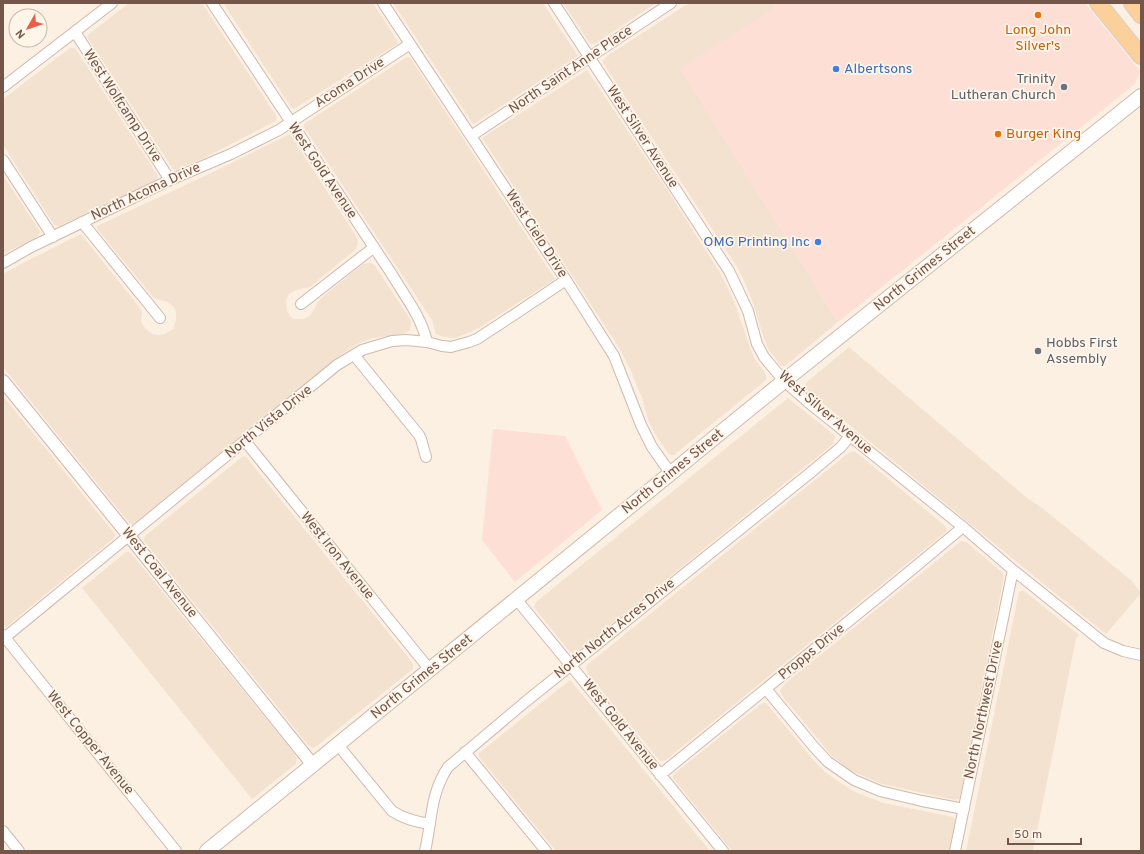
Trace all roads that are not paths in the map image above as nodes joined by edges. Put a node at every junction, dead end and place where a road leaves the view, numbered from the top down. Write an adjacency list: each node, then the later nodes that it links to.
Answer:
1 (112, 3): 9 (street)
2 (212, 3): 15 (street, West Gold Avenue)
3 (383, 3): 10 (street, West Cielo Drive)
4 (554, 3): 12 (street, West Silver Avenue)
5 (671, 3): 12 (street, North Saint Anne Place)
6 (1098, 3): 11 (main road)
7 (1132, 3): 8 (main road)
8 (1141, 15)
9 (75, 32): 13 (street); 18 (street, West Wolfcamp Drive)
10 (410, 44): 15 (street, Acoma Drive); 16 (street, West Cielo Drive)
11 (1141, 56)
12 (590, 58): 16 (street, North Saint Anne Place); 28 (street, West Silver Avenue)
13 (3, 87)
14 (1141, 96): 28 (main road, North Grimes Street)
15 (290, 122): 18 (street, North Acoma Drive); 21 (street, West Gold Avenue)
16 (471, 136): 23 (street, West Cielo Drive)
17 (3, 160): 20 (street)
18 (170, 180): 19 (street, North Acoma Drive)
19 (82, 222): 20 (street, North Acoma Drive); 25 (street)
20 (53, 237): 22 (street, North Acoma Drive)
21 (373, 248): 24 (street); 26 (street, West Gold Avenue)
22 (3, 263)
23 (566, 280): 26 (street, North Vista Drive); 33 (street, West Cielo Drive)
24 (301, 304)
25 (160, 318)
26 (427, 342): 27 (street, North Vista Drive)
27 (354, 355): 31 (street, North Vista Drive); 32 (street)
28 (784, 381): 30 (street, West Silver Avenue); 33 (main road, North Grimes Street)
29 (3, 382): 35 (street, West Coal Avenue)
30 (850, 436): 34 (street, West Silver Avenue); 40 (street, North North Acres Drive)
31 (245, 441): 35 (street, North Vista Drive); 41 (street, West Iron Avenue)
32 (426, 457)
33 (671, 474): 37 (main road, North Grimes Street)
34 (963, 527): 36 (street, West Silver Avenue); 42 (street, Propps Drive)
35 (129, 536): 38 (street, North Vista Drive); 45 (street, West Coal Avenue)
36 (1013, 570): 39 (street, West Silver Avenue); 47 (street, North Northwest Drive)
37 (517, 600): 40 (street, West Gold Avenue); 41 (main road, North Grimes Street)
38 (4, 637): 51 (street, West Copper Avenue)
39 (1141, 655)
40 (570, 665): 44 (street, North North Acres Drive); 46 (street, West Gold Avenue)
41 (430, 670): 43 (main road, North Grimes Street)
42 (766, 689): 46 (street, Propps Drive); 47 (street)
43 (338, 745): 45 (main road, North Grimes Street); 48 (street)
44 (466, 752): 48 (street, North North Acres Drive); 54 (street)
45 (313, 765): 52 (main road, North Grimes Street)
46 (660, 775): 55 (street, West Gold Avenue)
47 (964, 809): 56 (street, North Northwest Drive)
48 (430, 824): 53 (street, North North Acres Drive)
49 (3, 831): 50 (street)
50 (19, 851)
51 (176, 851)
52 (207, 851)
53 (425, 851)
54 (546, 851)
55 (723, 851)
56 (955, 851)

